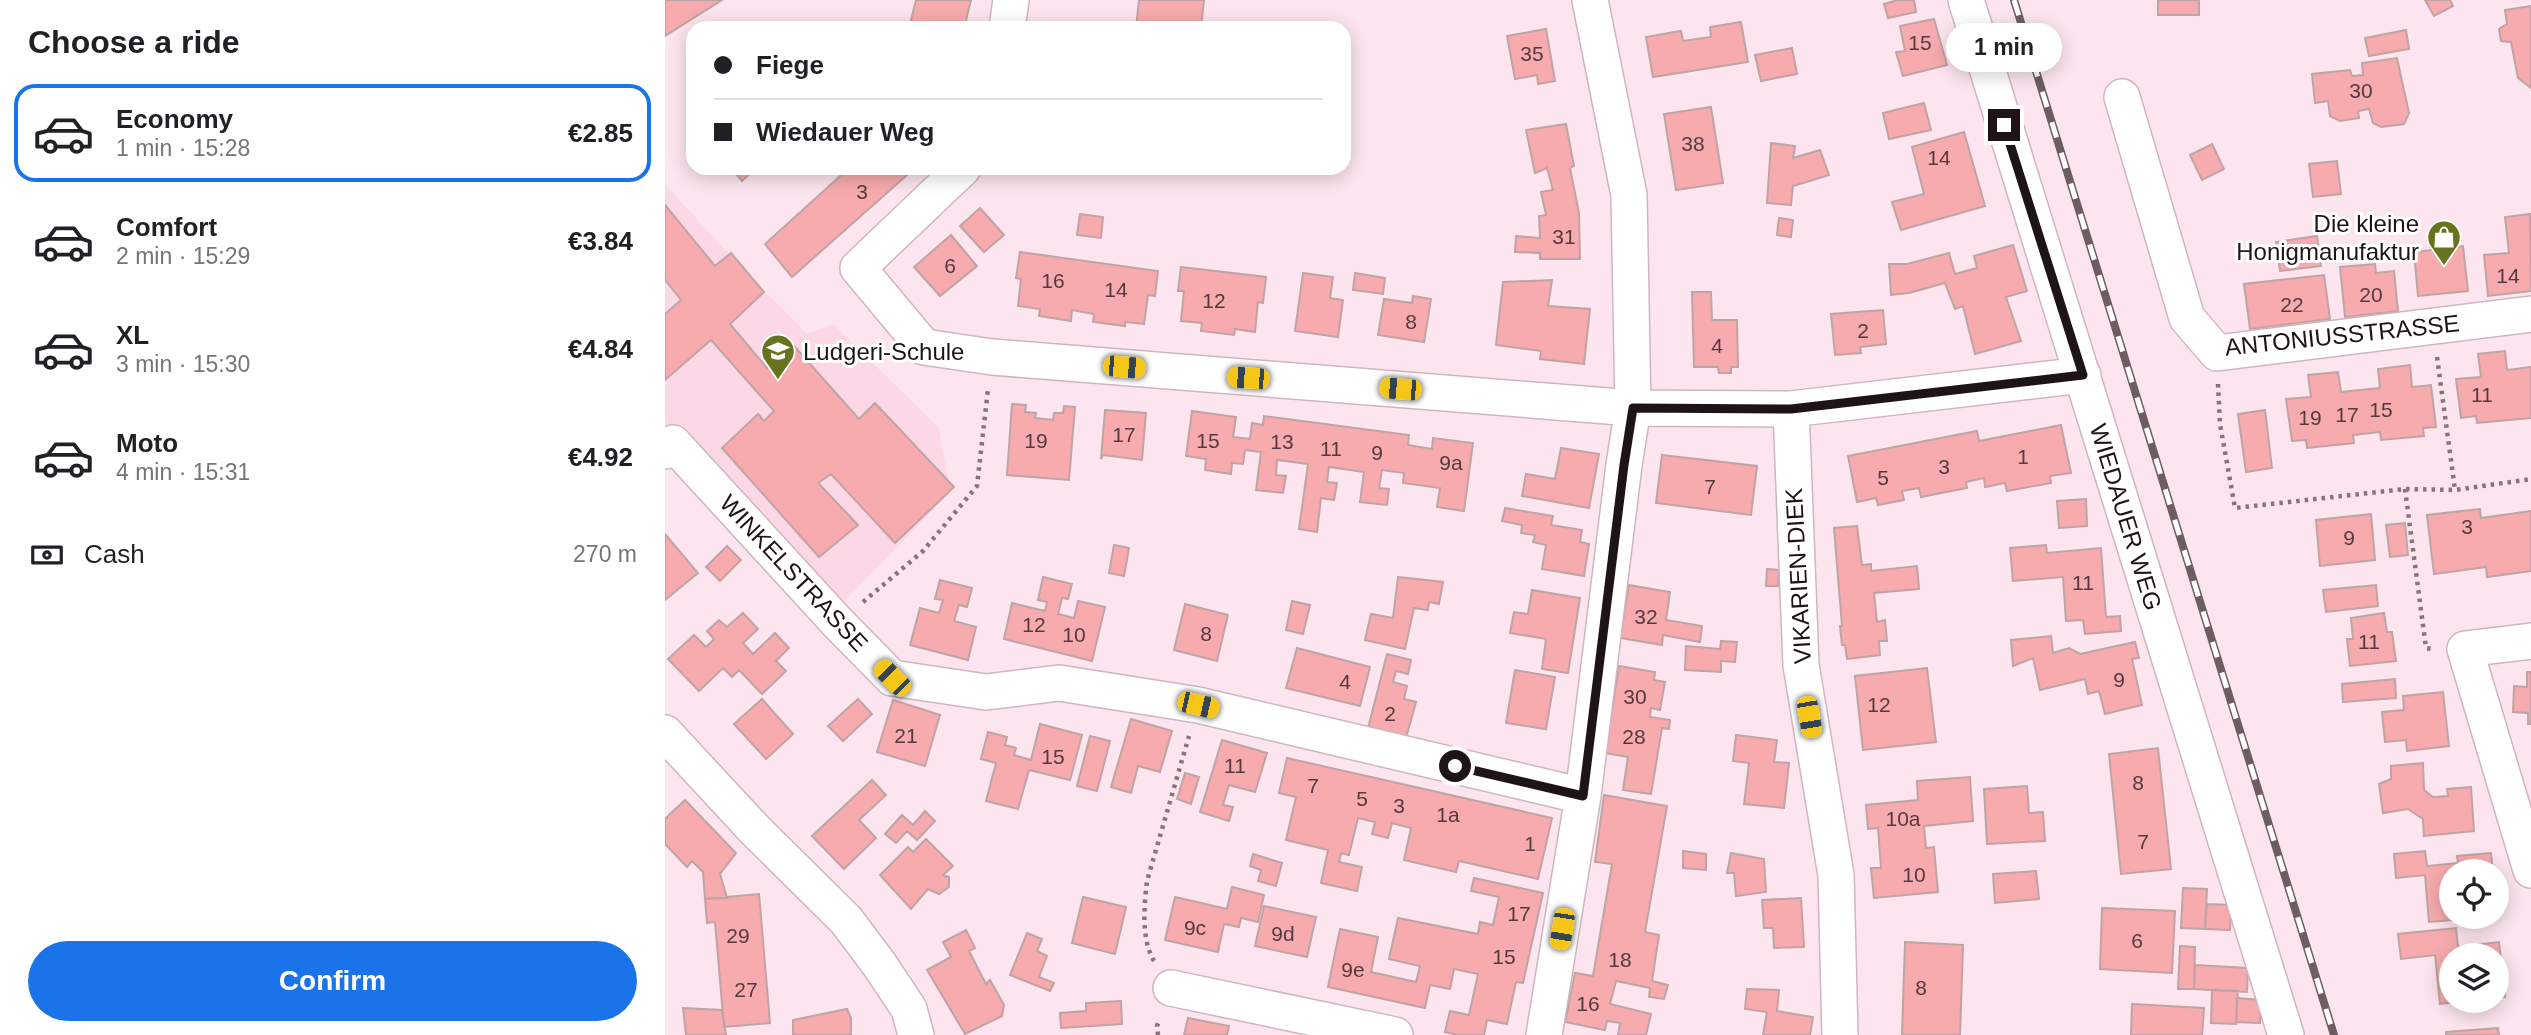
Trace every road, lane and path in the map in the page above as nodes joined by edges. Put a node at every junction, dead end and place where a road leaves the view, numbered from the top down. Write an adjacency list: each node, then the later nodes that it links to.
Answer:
1 (1011, 0): 4 (street)
2 (1590, 0): 12 (street)
3 (1966, 0): 11 (street, WIEDAUER WEG)
4 (1008, 21)
5 (2123, 97): 9 (street, ANTONIUSSTRASSE)
6 (956, 175): 10 (street)
7 (2531, 314): 8 (street, ANTONIUSSTRASSE)
8 (2432, 325): 9 (street, ANTONIUSSTRASSE); 17 (path)
9 (2217, 353): 16 (path)
10 (992, 357): 12 (street); 18 (path)
11 (2083, 375): 13 (street); 30 (street, WIEDAUER WEG)
12 (1633, 408): 13 (street); 23 (street)
13 (1791, 409): 29 (street, VIKARIEN-DIEK)
14 (669, 447): 18 (street, WINKELSTRASSE)
15 (2531, 479): 17 (path)
16 (2405, 489): 17 (path); 20 (path)
17 (2455, 490)
18 (838, 623): 21 (street, WINKELSTRASSE)
19 (2531, 641): 20 (street)
20 (2465, 649): 24 (street)
21 (1198, 705): 23 (street, WINKELSTRASSE); 25 (path)
22 (665, 733): 26 (street)
23 (1583, 796): 28 (street)
24 (2531, 870)
25 (1171, 988): 27 (street)
26 (916, 1035)
27 (1395, 1035)
28 (1544, 1035)
29 (1840, 1035)
30 (2286, 1035)

